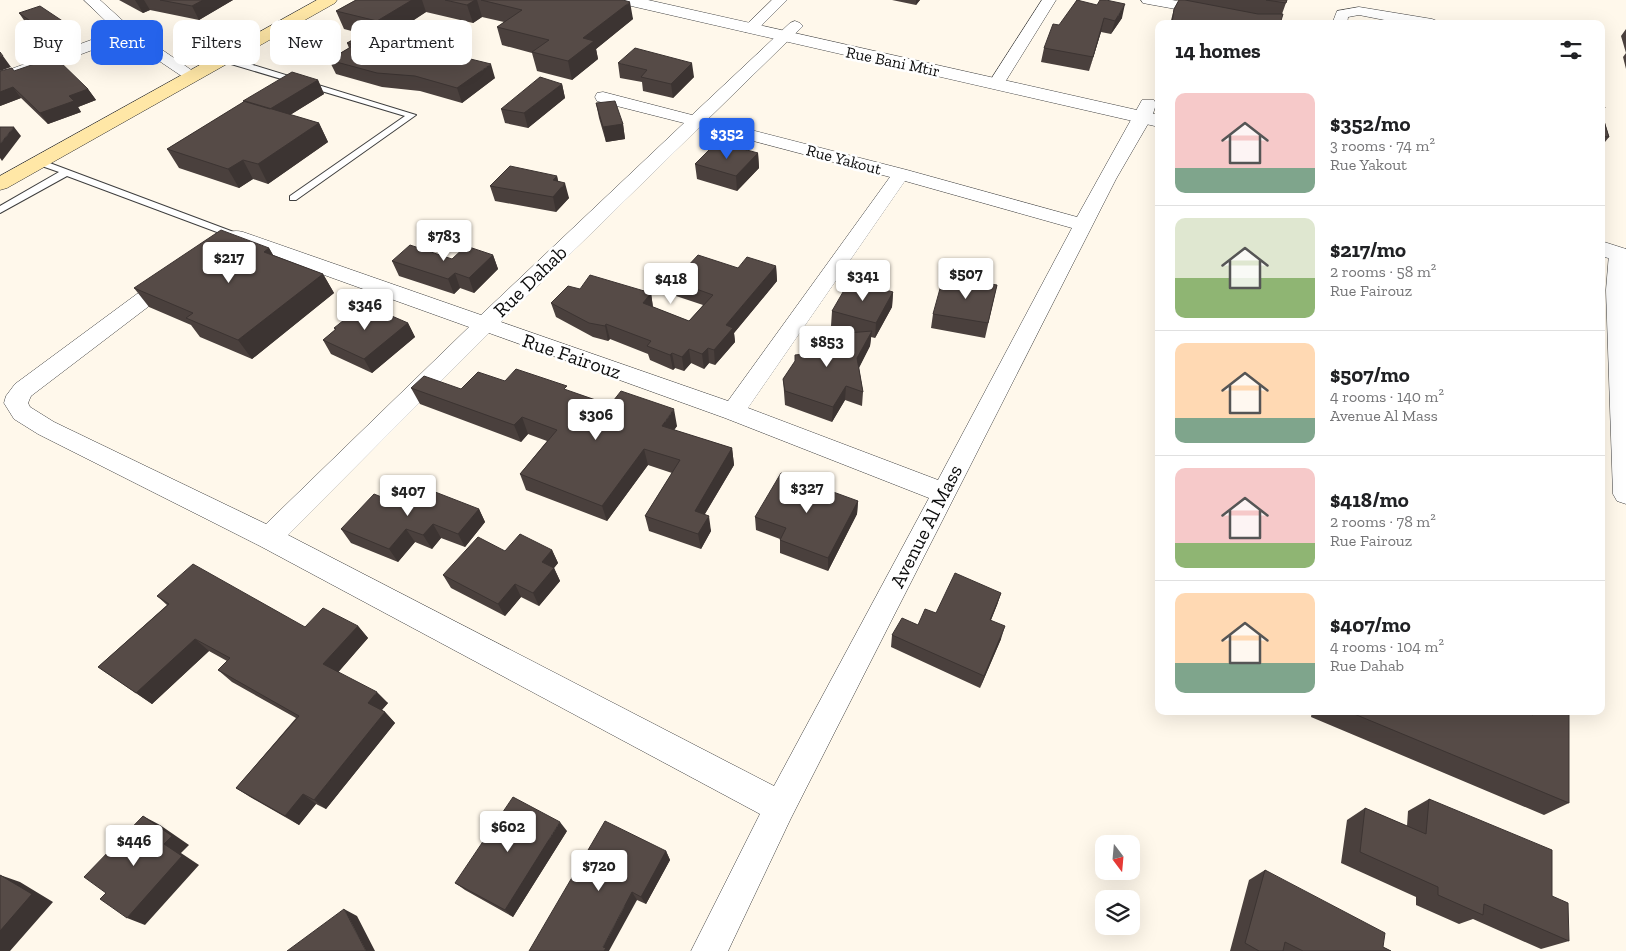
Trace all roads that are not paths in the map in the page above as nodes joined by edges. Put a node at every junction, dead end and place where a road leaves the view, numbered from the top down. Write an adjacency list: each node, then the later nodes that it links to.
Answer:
1 (91, 0): 9 (street)
2 (329, 0): 14 (main road)
3 (627, 0): 12 (street, Rue Bani Mtir)
4 (678, 0): 12 (street, Rue Bani Mtir)
5 (780, 0): 12 (street)
6 (1049, 0): 20 (street)
7 (1148, 0): 8 (street)
8 (1224, 14)
9 (114, 20)
10 (1340, 20): 11 (street)
11 (1410, 20)
12 (755, 24): 13 (street, Rue Bani Mtir)
13 (789, 32): 20 (street, Rue Bani Mtir); 24 (street, Rue Dahab)
14 (260, 39)
15 (91, 45): 21 (street)
16 (163, 56): 19 (street)
17 (213, 65): 19 (main road)
18 (244, 65): 29 (lane)
19 (192, 76): 25 (main road)
20 (1000, 78): 23 (street, Rue Bani Mtir)
21 (0, 79)
22 (604, 97): 24 (street, Rue Yakout)
23 (1152, 112): 31 (street, Avenue Al Mass)
24 (698, 121): 27 (street, Rue Yakout); 36 (street, Rue Dahab)
25 (39, 162): 26 (lane); 28 (main road)
26 (66, 172): 30 (lane); 32 (lane)
27 (901, 174): 31 (street, Rue Yakout); 37 (street)
28 (0, 184)
29 (293, 198)
30 (0, 210)
31 (1083, 225): 38 (street, Avenue Al Mass)
32 (246, 240): 33 (street); 36 (street, Rue Fairouz)
33 (213, 252)
34 (1615, 253): 39 (street)
35 (190, 267): 40 (street)
36 (484, 325): 37 (street, Rue Fairouz); 40 (street, Rue Dahab)
37 (733, 412): 38 (street, Rue Fairouz)
38 (943, 493): 41 (street, Avenue Al Mass)
39 (1626, 494)
40 (269, 538): 41 (street)
41 (780, 807): 42 (street, Avenue Al Mass)
42 (709, 951)

